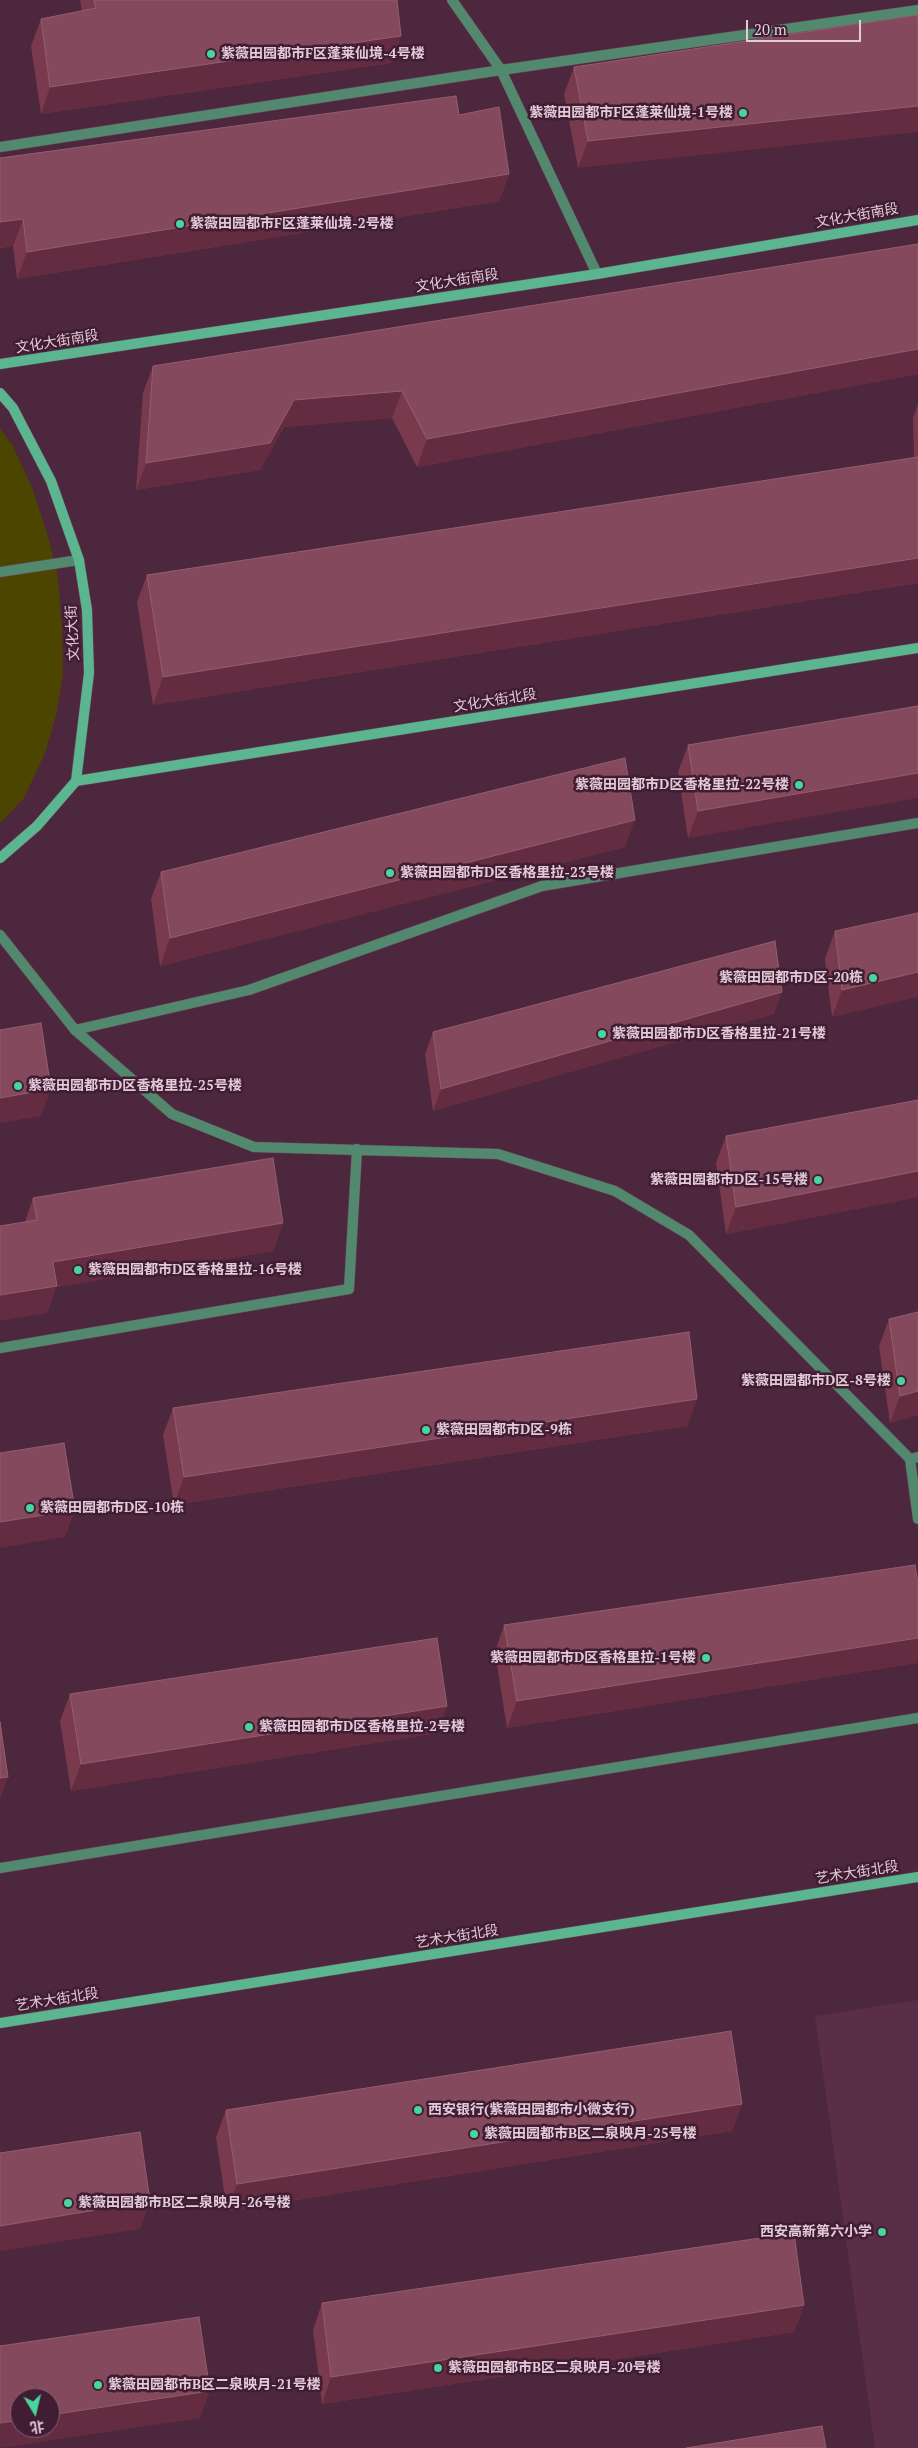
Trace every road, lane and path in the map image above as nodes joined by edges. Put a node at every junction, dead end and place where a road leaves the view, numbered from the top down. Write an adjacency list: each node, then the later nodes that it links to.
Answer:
1 (452, 0): 3 (street)
2 (918, 10): 3 (street)
3 (501, 70): 4 (street); 6 (street)
4 (0, 147)
5 (918, 220): 6 (street, 文化大街南段)
6 (598, 274): 7 (street, 文化大街南段)
7 (0, 364)
8 (0, 393): 9 (street, 文化大街)
9 (79, 560): 10 (street); 12 (street, 文化大街)
10 (0, 572)
11 (918, 648): 12 (street, 文化大街北段)
12 (76, 781): 14 (street)
13 (918, 824): 16 (street)
14 (0, 858)
15 (0, 935): 16 (street)
16 (75, 1030): 17 (street)
17 (357, 1149): 18 (street); 19 (street)
18 (0, 1348)
19 (914, 1458): 20 (street)
20 (918, 1519)
21 (918, 1718): 22 (street)
22 (0, 1868)
23 (918, 1877): 24 (street, 艺术大街北段)
24 (0, 2023)

